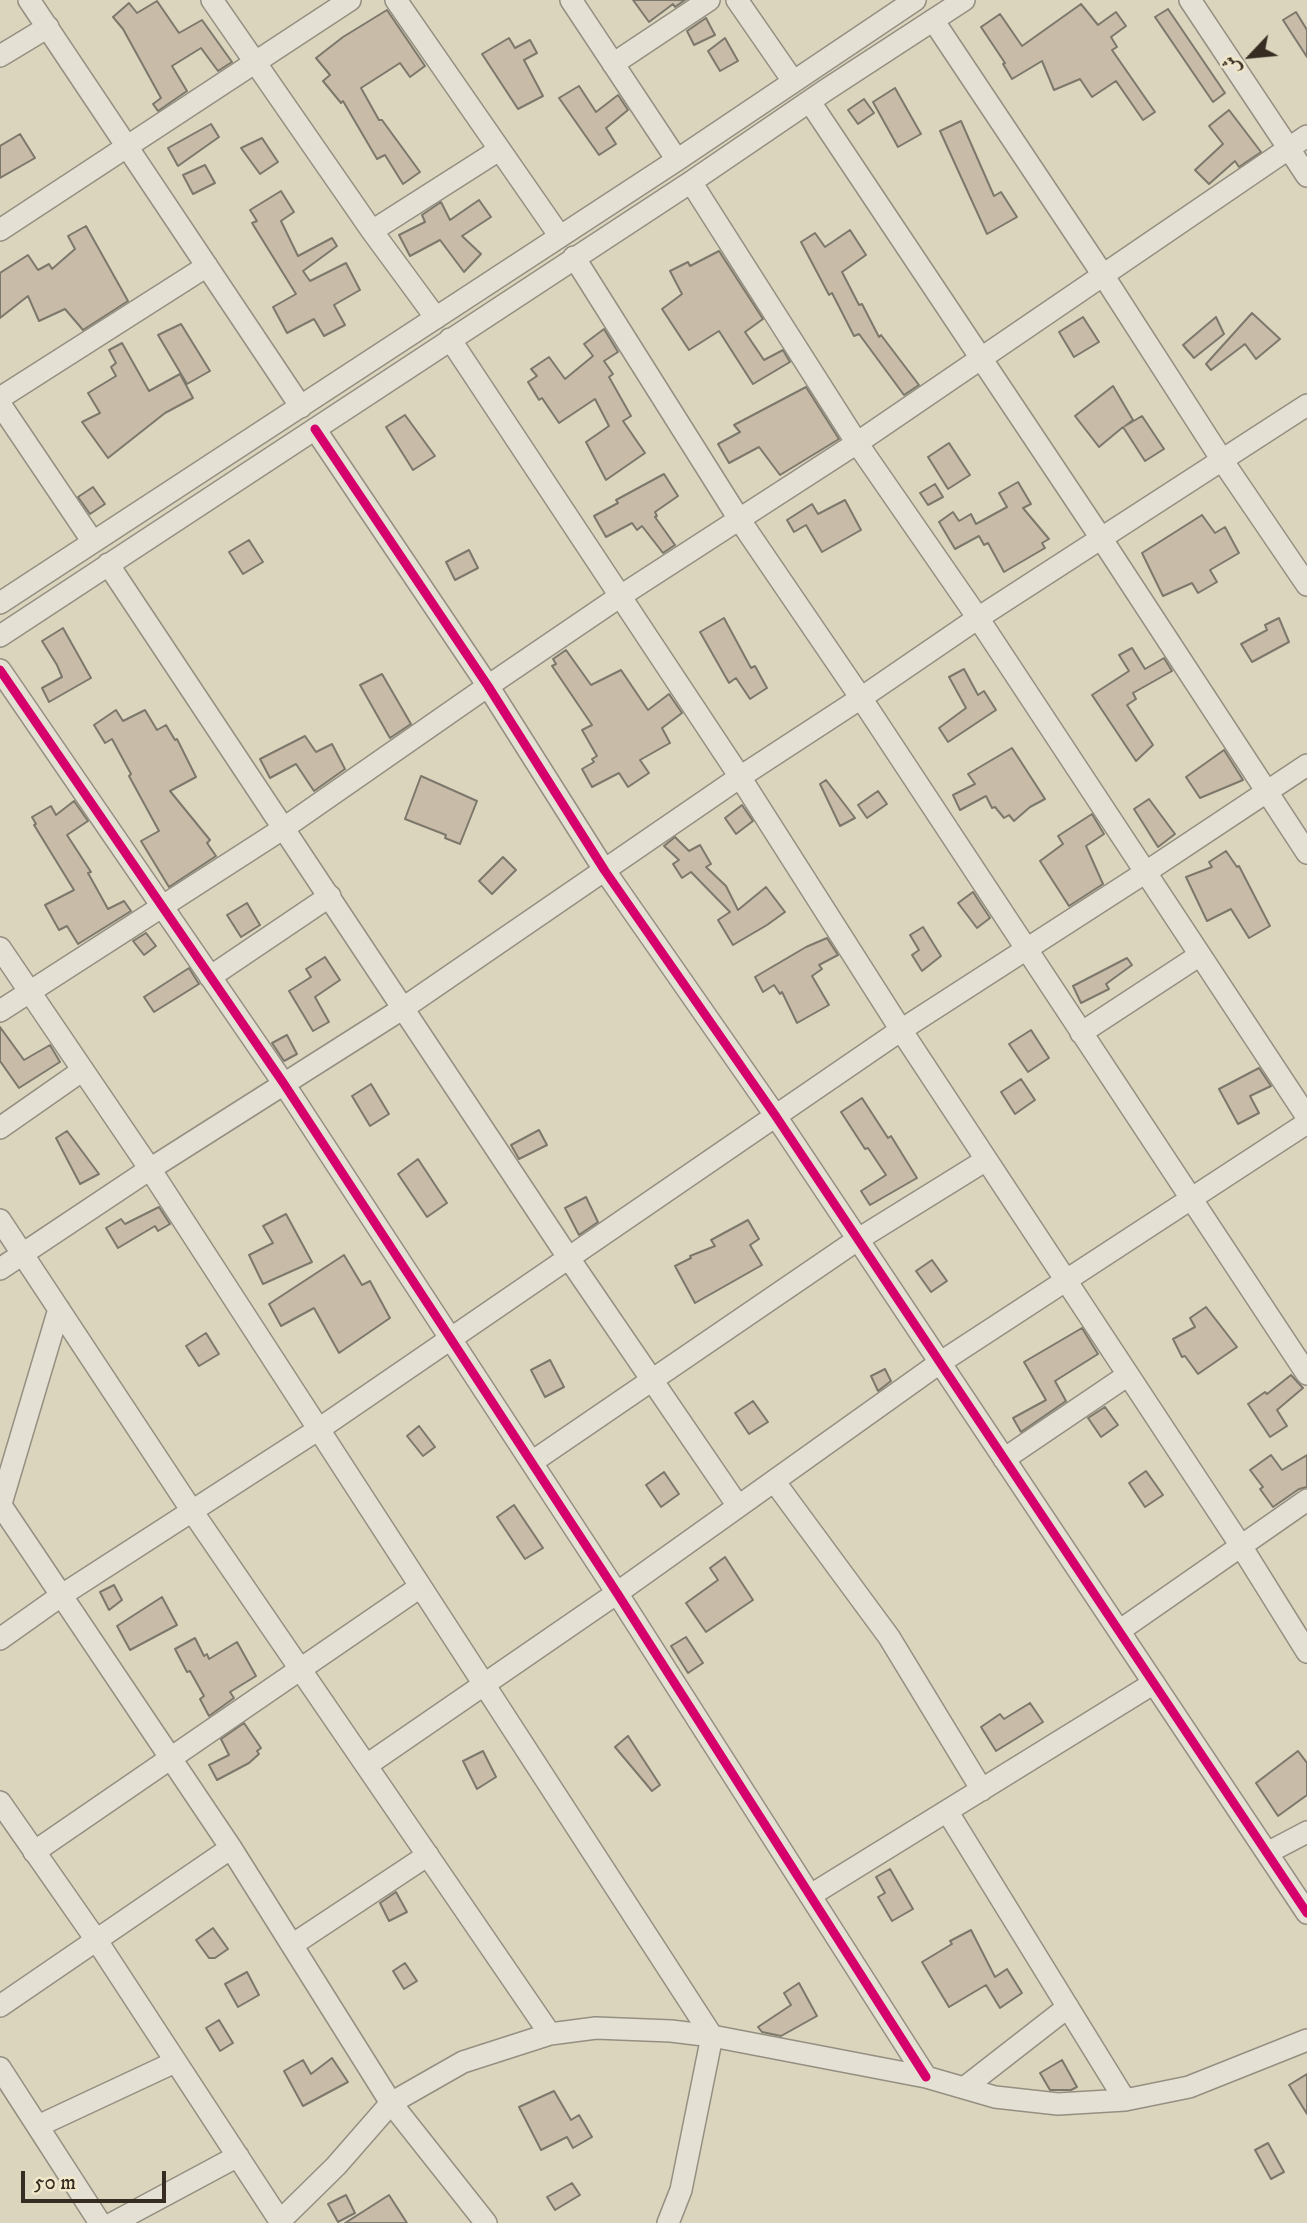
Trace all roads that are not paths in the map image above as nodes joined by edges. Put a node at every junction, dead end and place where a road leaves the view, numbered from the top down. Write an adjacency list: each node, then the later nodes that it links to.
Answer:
1 (29, 0): 12 (street)
2 (212, 0): 14 (street)
3 (350, 0): 14 (street)
4 (396, 0): 21 (street)
5 (571, 0): 15 (street)
6 (709, 0): 15 (street)
7 (737, 0): 16 (street)
8 (915, 0): 16 (street)
9 (964, 0): 11 (street)
10 (1190, 0): 20 (street)
11 (933, 20): 17 (street); 30 (street)
12 (48, 27): 13 (street); 19 (street)
13 (0, 57)
14 (254, 62): 19 (street); 26 (street)
15 (613, 64): 22 (street)
16 (793, 80): 22 (street)
17 (810, 102): 24 (street); 33 (street)
18 (1307, 136): 20 (street)
19 (127, 146): 25 (street); 29 (street)
20 (1289, 148): 23 (street); 30 (street)
21 (499, 150): 26 (street); 27 (street)
22 (677, 160): 27 (street)
23 (1307, 176)
24 (691, 182): 28 (street); 39 (street)
25 (0, 230)
26 (372, 231): 31 (street)
27 (559, 235): 31 (street)
28 (574, 257): 32 (street); 41 (street)
29 (206, 266): 34 (street); 37 (street)
30 (1103, 275): 33 (street); 40 (street)
31 (436, 318): 37 (street)
32 (450, 339): 38 (street); 46 (street)
33 (982, 358): 39 (street); 42 (street)
34 (0, 398)
35 (0, 404): 43 (street)
36 (1307, 405): 40 (street)
37 (301, 407): 43 (street)
38 (315, 429): 44 (street); 51 (street)
39 (857, 443): 41 (street); 48 (street)
40 (1222, 460): 42 (street); 45 (street)
41 (739, 519): 46 (street); 52 (street)
42 (1101, 538): 48 (street); 55 (street)
43 (93, 542): 47 (street)
44 (108, 564): 49 (street); 56 (street)
45 (1307, 585)
46 (619, 597): 51 (street); 54 (street)
47 (0, 603)
48 (978, 618): 52 (street); 59 (street)
49 (0, 636)
50 (0, 670): 61 (street)
51 (488, 686): 56 (street); 58 (street)
52 (860, 698): 54 (street); 63 (street)
53 (1307, 765): 55 (street)
54 (740, 777): 58 (street); 69 (street)
55 (1267, 791): 57 (street); 59 (street)
56 (284, 828): 60 (street); 61 (street)
57 (1307, 853)
58 (605, 871): 67 (street); 73 (street)
59 (1146, 872): 63 (street); 64 (street)
60 (330, 896): 65 (street); 67 (street)
61 (161, 906): 65 (street); 66 (street)
62 (0, 948): 66 (street)
63 (1025, 950): 69 (street); 70 (street)
64 (1200, 955): 70 (street); 74 (street)
65 (211, 977): 72 (street)
66 (29, 991): 68 (street); 71 (street)
67 (402, 1009): 72 (street); 83 (street)
68 (0, 1011)
69 (901, 1030): 73 (street); 77 (street)
70 (1081, 1033): 79 (street)
71 (83, 1070): 76 (street); 78 (street)
72 (284, 1084): 78 (street); 87 (street)
73 (775, 1115): 81 (street); 83 (street)
74 (1307, 1117)
75 (1307, 1123): 79 (street)
76 (0, 1128)
77 (986, 1160): 81 (street); 85 (street)
78 (150, 1169): 82 (street); 92 (street)
79 (1190, 1198): 85 (street); 89 (street)
80 (0, 1220): 82 (street)
81 (856, 1240): 88 (street); 91 (street)
82 (22, 1254): 84 (street); 86 (street)
83 (568, 1257): 87 (street); 91 (street)
84 (0, 1269)
85 (1066, 1282): 88 (street); 90 (street)
86 (59, 1309): 97 (street); 99 (street)
87 (450, 1340): 92 (street); 94 (street)
88 (939, 1364): 93 (street); 95 (street)
89 (1307, 1374)
90 (1128, 1375): 93 (street); 100 (street)
91 (652, 1381): 94 (street); 98 (street)
92 (319, 1429): 99 (street); 101 (street)
93 (1004, 1459): 104 (street)
94 (532, 1462): 102 (street)
95 (774, 1481): 98 (street); 112 (street)
96 (1307, 1500): 100 (street)
97 (0, 1506): 103 (street)
98 (738, 1506): 102 (street)
99 (192, 1511): 103 (street); 107 (street)
100 (1241, 1546): 104 (street); 106 (street)
101 (420, 1587): 107 (street); 109 (street)
102 (617, 1593): 109 (street); 120 (street)
103 (62, 1595): 105 (street); 110 (street)
104 (1119, 1631): 108 (street)
105 (0, 1639)
106 (1307, 1652)
107 (300, 1668): 110 (street); 111 (street)
108 (1154, 1683): 112 (street); 118 (street)
109 (483, 1684): 111 (street); 127 (street)
110 (170, 1757): 116 (street); 117 (street)
111 (367, 1765): 119 (street)
112 (982, 1790): 114 (street)
113 (0, 1802): 117 (street)
114 (947, 1811): 120 (street); 125 (street)
115 (1307, 1832): 118 (street)
116 (231, 1848): 122 (street); 123 (street)
117 (34, 1853): 122 (street)
118 (1267, 1853): 121 (street)
119 (428, 1856): 123 (street); 126 (street)
120 (811, 1895): 131 (street)
121 (1307, 1913)
122 (97, 1941): 124 (street); 129 (street)
123 (292, 1945): 134 (street)
124 (0, 2006)
125 (1068, 2007): 132 (street); 133 (street)
126 (550, 2034): 127 (street); 134 (street)
127 (712, 2036): 131 (street); 141 (street)
128 (1307, 2040): 133 (street)
129 (175, 2062): 135 (street); 136 (street)
130 (0, 2068): 135 (street)
131 (926, 2077): 132 (street)
132 (964, 2088): 133 (street)
133 (1125, 2099)
134 (391, 2103): 137 (street); 140 (street)
135 (38, 2126): 138 (street)
136 (238, 2157): 137 (street); 139 (street)
137 (280, 2222)
138 (100, 2223)
139 (113, 2223)
140 (486, 2223)
141 (668, 2223)

